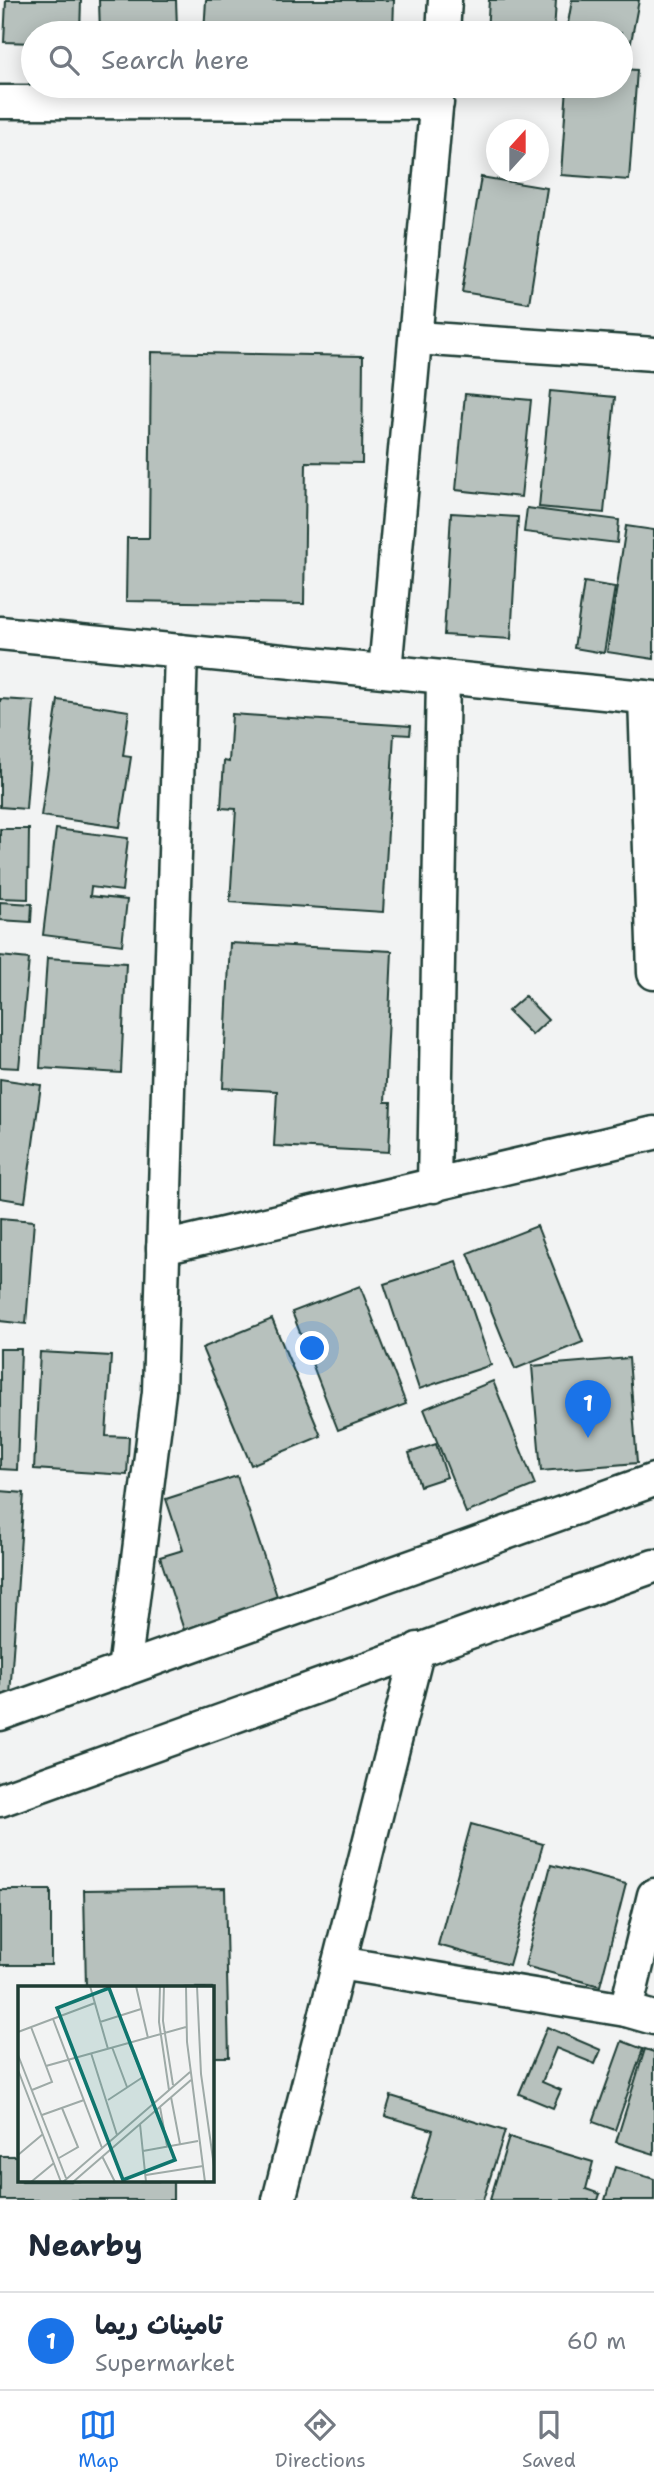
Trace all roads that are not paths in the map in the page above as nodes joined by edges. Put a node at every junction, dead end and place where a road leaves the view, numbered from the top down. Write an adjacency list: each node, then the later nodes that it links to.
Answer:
1 (445, 0): 2 (street)
2 (444, 21)
3 (219, 98): 5 (street)
4 (438, 98): 6 (street)
5 (0, 102)
6 (416, 338): 7 (street); 10 (street)
7 (654, 354)
8 (0, 633): 9 (street)
9 (181, 651): 10 (street); 16 (street)
10 (385, 671): 11 (street)
11 (443, 677): 12 (street); 15 (street)
12 (649, 697): 13 (street)
13 (654, 973)
14 (654, 1133): 15 (street)
15 (434, 1185): 16 (street)
16 (163, 1248): 20 (street)
17 (654, 1480): 20 (street)
18 (654, 1566): 19 (street)
19 (418, 1649): 22 (street); 24 (street)
20 (124, 1670): 21 (street)
21 (0, 1714)
22 (0, 1800)
23 (654, 1895): 25 (street)
24 (339, 1963): 25 (street); 26 (street)
25 (640, 2014)
26 (279, 2200)

